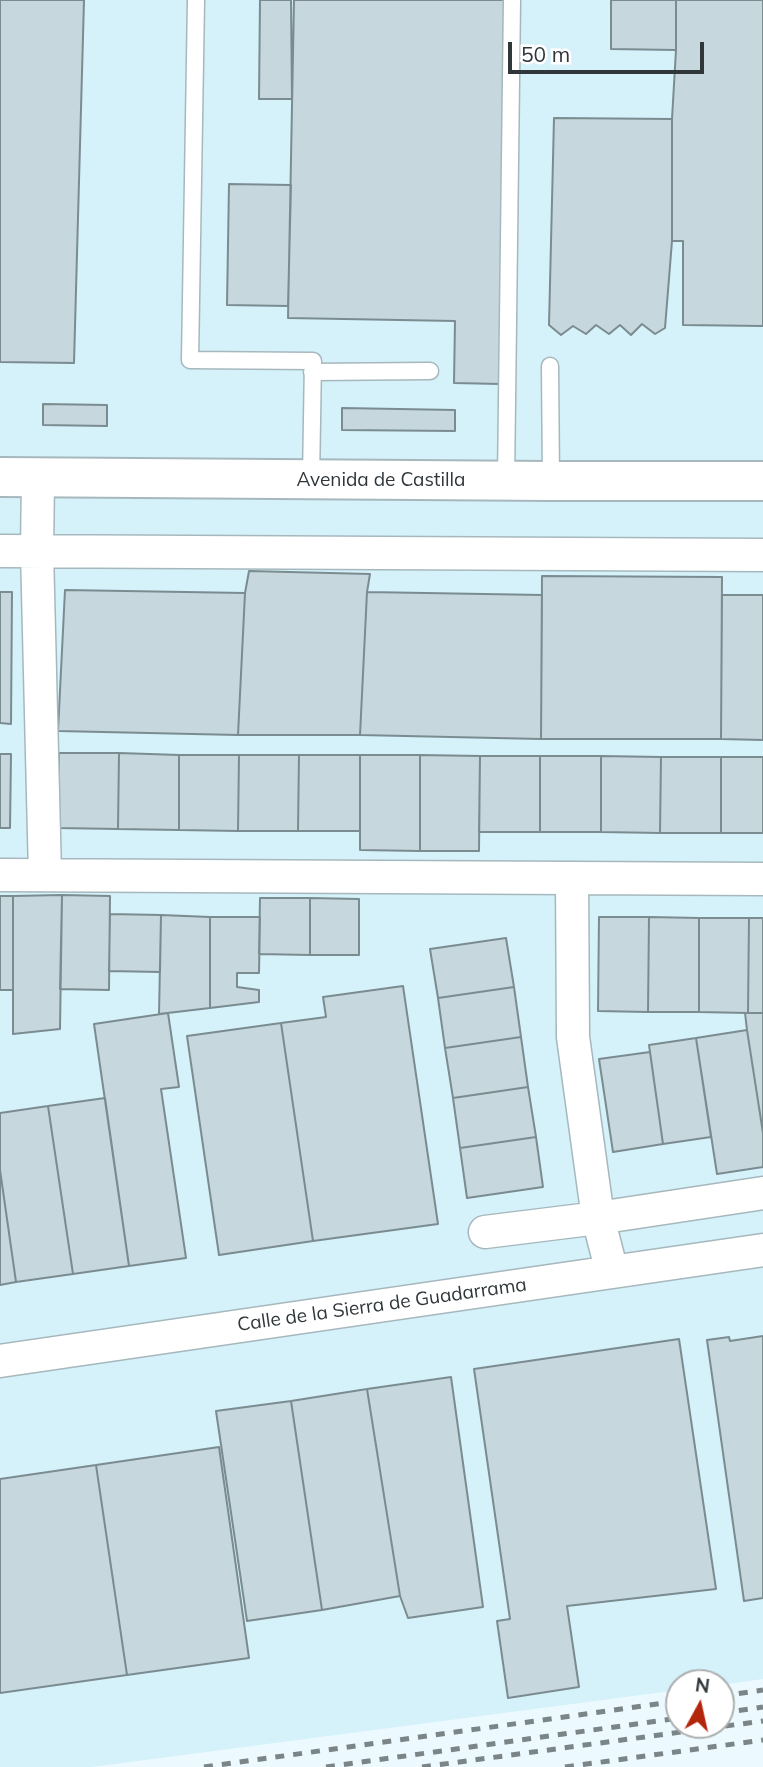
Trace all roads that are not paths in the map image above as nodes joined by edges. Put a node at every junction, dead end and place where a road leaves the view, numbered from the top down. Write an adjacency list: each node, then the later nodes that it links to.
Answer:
1 (196, 0): 5 (lane)
2 (512, 0): 9 (lane)
3 (550, 366): 10 (lane)
4 (430, 371): 5 (lane)
5 (312, 372): 8 (lane)
6 (0, 477): 7 (main road, Avenida de Castilla)
7 (38, 477): 8 (main road, Avenida de Castilla); 13 (street)
8 (312, 480): 9 (main road, Avenida de Castilla)
9 (506, 481): 10 (main road, Avenida de Castilla)
10 (551, 481): 11 (main road, Avenida de Castilla)
11 (763, 481)
12 (0, 551): 13 (street)
13 (37, 551): 14 (street); 16 (street)
14 (763, 555)
15 (0, 875): 16 (street)
16 (45, 875): 17 (street)
17 (572, 878): 18 (street); 20 (street)
18 (763, 879)
19 (763, 1193): 20 (street)
20 (598, 1218): 21 (street); 23 (street)
21 (485, 1232)
22 (763, 1250): 23 (street, Calle de la Sierra de Guadarrama)
23 (612, 1272): 24 (street, Calle de la Sierra de Guadarrama)
24 (0, 1361)

